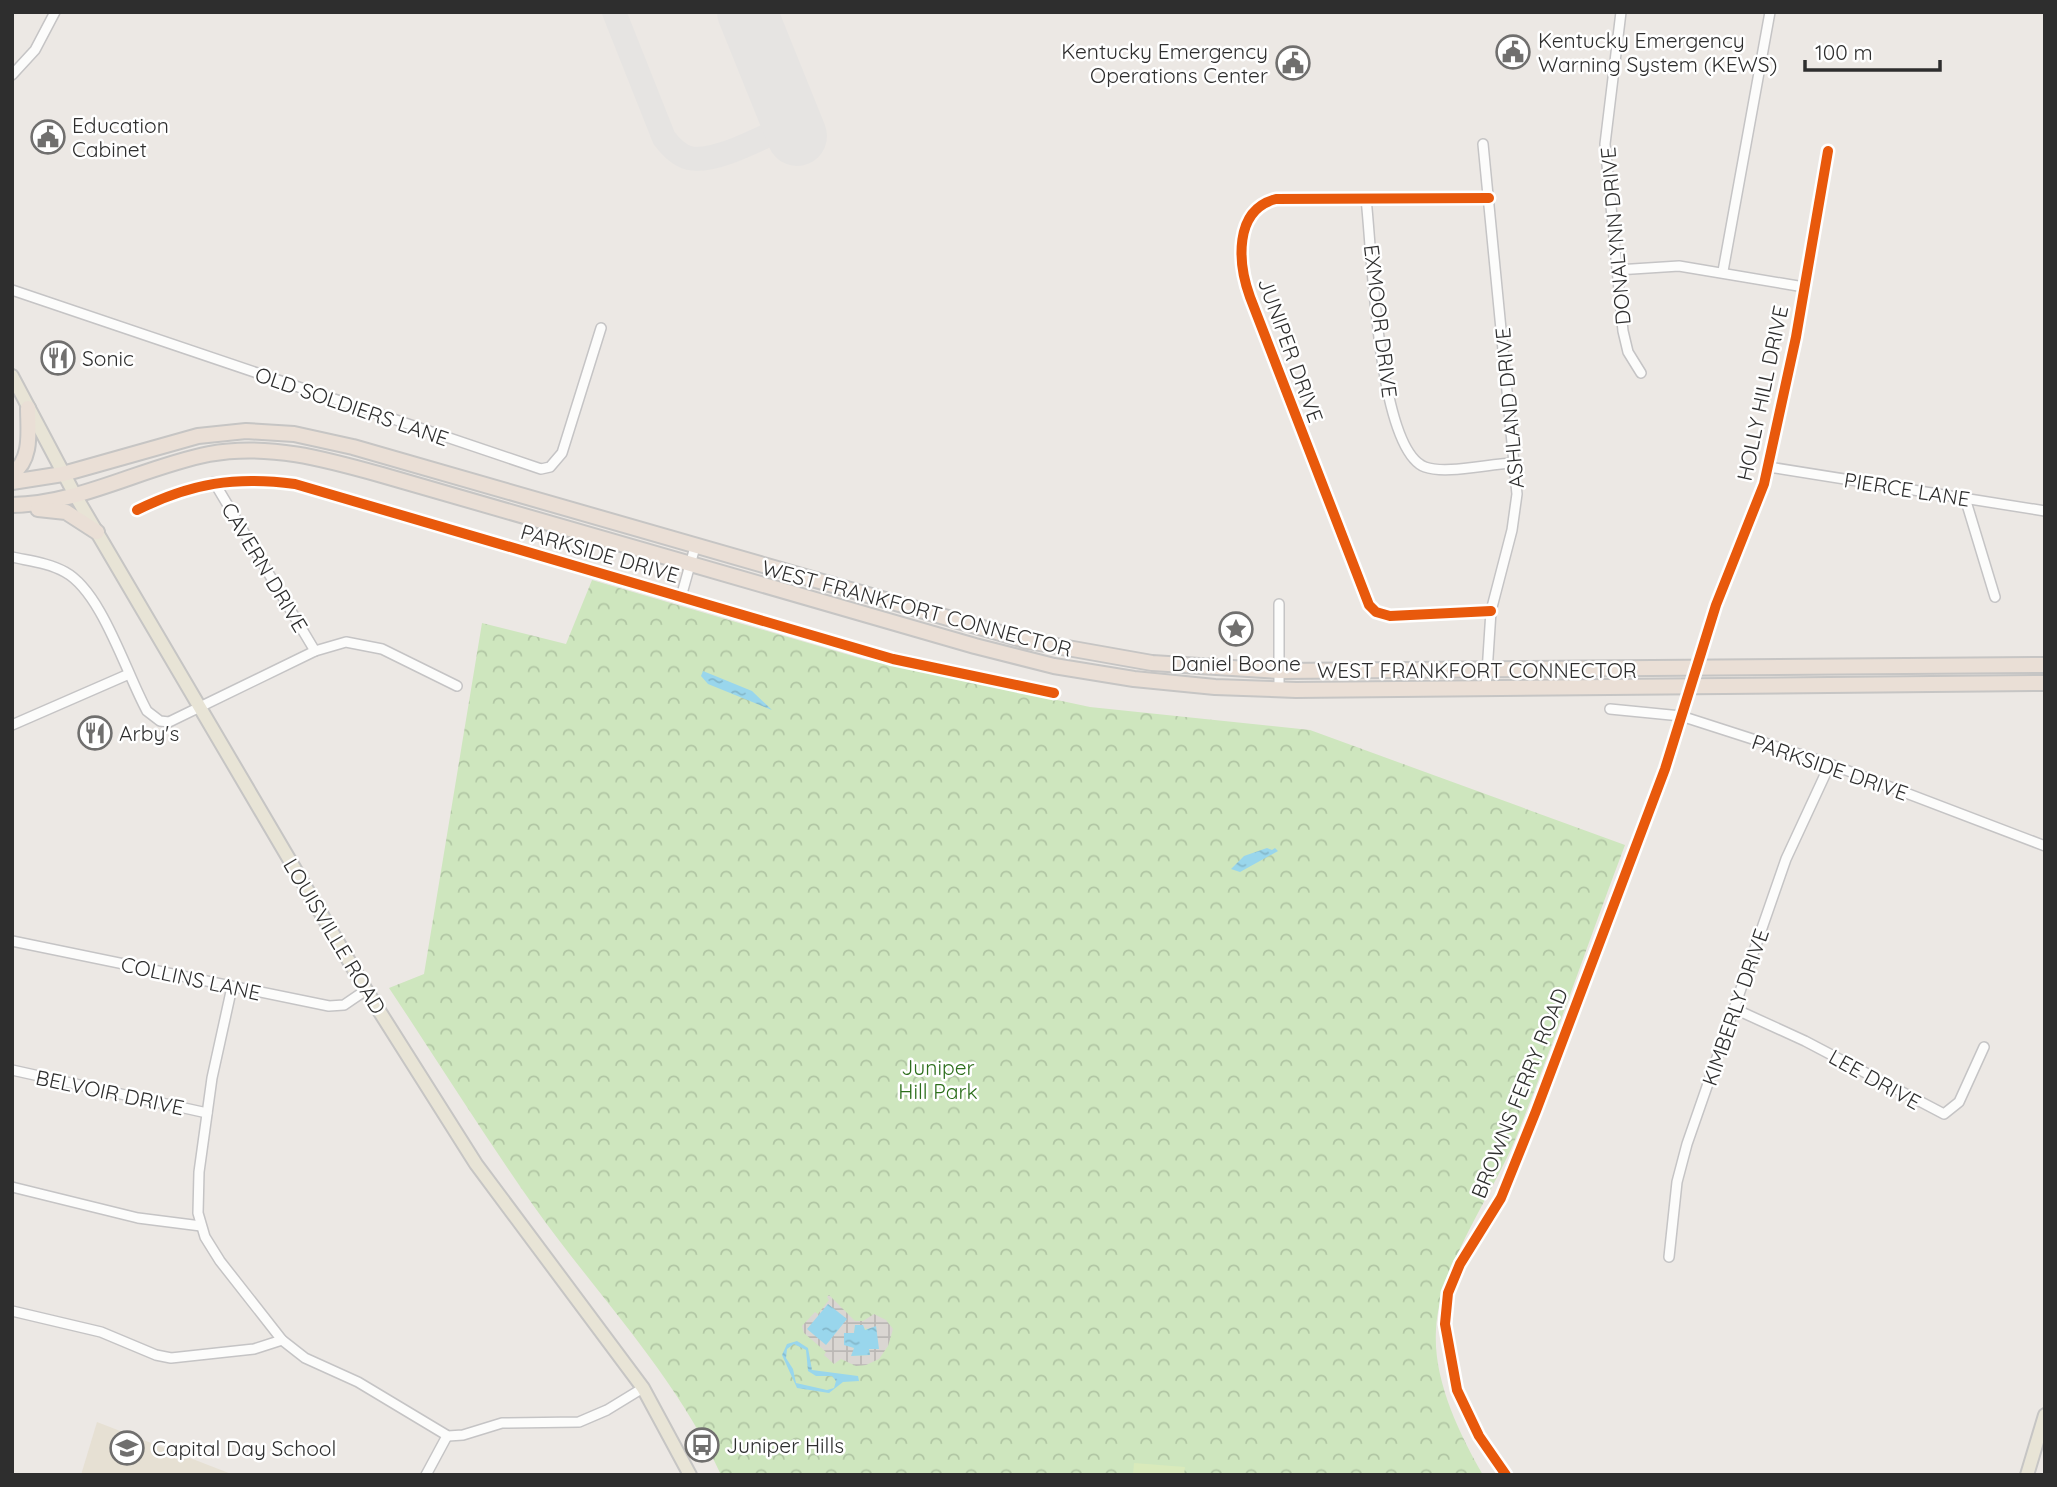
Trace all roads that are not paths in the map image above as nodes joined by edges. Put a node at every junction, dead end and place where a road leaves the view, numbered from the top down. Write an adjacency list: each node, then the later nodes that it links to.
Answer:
1 (55, 12): 4 (street)
2 (1621, 12): 9 (street, DONALYNN DRIVE)
3 (1770, 12): 10 (street)
4 (12, 75)
5 (1483, 144): 7 (street, ASHLAND DRIVE)
6 (1828, 151): 11 (street, HOLLY HILL DRIVE)
7 (1489, 198): 8 (street, JUNIPER DRIVE); 17 (street, ASHLAND DRIVE)
8 (1366, 200): 17 (street, EXMOOR DRIVE); 35 (street, JUNIPER DRIVE)
9 (1617, 270): 10 (street); 14 (street, DONALYNN DRIVE)
10 (1723, 271): 11 (street)
11 (1804, 287): 18 (street, HOLLY HILL DRIVE)
12 (12, 290): 13 (street, OLD SOLDIERS LANE)
13 (601, 328)
14 (1641, 373)
15 (12, 376): 16 (main road, LOUISVILLE ROAD)
16 (28, 408): 19 (highway); 20 (main road, LOUISVILLE ROAD)
17 (1516, 463): 35 (street, ASHLAND DRIVE)
18 (1769, 467): 24 (street, PIERCE LANE); 38 (street, HOLLY HILL DRIVE)
19 (12, 474)
20 (63, 474): 21 (highway, WEST FRANKFORT CONNECTOR); 23 (main road, LOUISVILLE ROAD); 29 (highway, WEST FRANKFORT CONNECTOR)
21 (12, 482)
22 (214, 482): 26 (street, PARKSIDE DRIVE); 32 (street, PARKSIDE DRIVE); 36 (street, CAVERN DRIVE)
23 (75, 495): 25 (highway, WEST FRANKFORT CONNECTOR); 28 (main road, LOUISVILLE ROAD); 31 (highway, WEST FRANKFORT CONNECTOR)
24 (1965, 498): 27 (street, PIERCE LANE); 33 (street)
25 (20, 505): 28 (highway)
26 (137, 510)
27 (2045, 511)
28 (96, 532): 48 (main road, LOUISVILLE ROAD)
29 (695, 547): 31 (street); 40 (highway, WEST FRANKFORT CONNECTOR)
30 (12, 557): 41 (street)
31 (690, 564): 32 (street); 46 (highway, WEST FRANKFORT CONNECTOR)
32 (681, 597): 47 (street, PARKSIDE DRIVE)
33 (1995, 597)
34 (1279, 604): 40 (street)
35 (1491, 611): 39 (street, ASHLAND DRIVE)
36 (315, 651): 43 (street); 48 (street)
37 (2045, 665): 38 (highway, WEST FRANKFORT CONNECTOR)
38 (1694, 668): 39 (highway, WEST FRANKFORT CONNECTOR); 44 (street, HOLLY HILL DRIVE)
39 (1486, 670): 40 (highway, WEST FRANKFORT CONNECTOR); 45 (street, ASHLAND DRIVE)
40 (1280, 671): 46 (street)
41 (129, 674): 48 (street); 51 (street)
42 (2045, 683): 44 (highway, WEST FRANKFORT CONNECTOR)
43 (457, 686)
44 (1689, 687): 45 (highway, WEST FRANKFORT CONNECTOR); 50 (street, HOLLY HILL DRIVE)
45 (1486, 688): 46 (highway, WEST FRANKFORT CONNECTOR)
46 (1279, 690)
47 (1054, 693)
48 (200, 709): 56 (main road, LOUISVILLE ROAD)
49 (1610, 709): 50 (street, PARKSIDE DRIVE)
50 (1681, 716): 52 (street, PARKSIDE DRIVE); 71 (street, BROWNS FERRY ROAD)
51 (12, 725)
52 (1830, 764): 53 (street, PARKSIDE DRIVE); 57 (street, KIMBERLY DRIVE)
53 (2045, 846)
54 (12, 941): 55 (street, COLLINS LANE)
55 (232, 987): 56 (street, COLLINS LANE); 60 (street)
56 (366, 990): 66 (main road, LOUISVILLE ROAD)
57 (1735, 1009): 58 (street, LEE DRIVE); 63 (street, KIMBERLY DRIVE)
58 (1984, 1047)
59 (12, 1070): 60 (street, BELVOIR DRIVE)
60 (208, 1113): 62 (street)
61 (12, 1187): 62 (street)
62 (201, 1226): 65 (street)
63 (1669, 1257)
64 (12, 1311): 65 (street)
65 (282, 1340): 68 (street)
66 (643, 1388): 68 (street); 70 (main road, LOUISVILLE ROAD)
67 (2045, 1415): 72 (main road)
68 (447, 1436): 69 (street)
69 (426, 1475)
70 (690, 1475)
71 (1506, 1475)
72 (2027, 1475)

